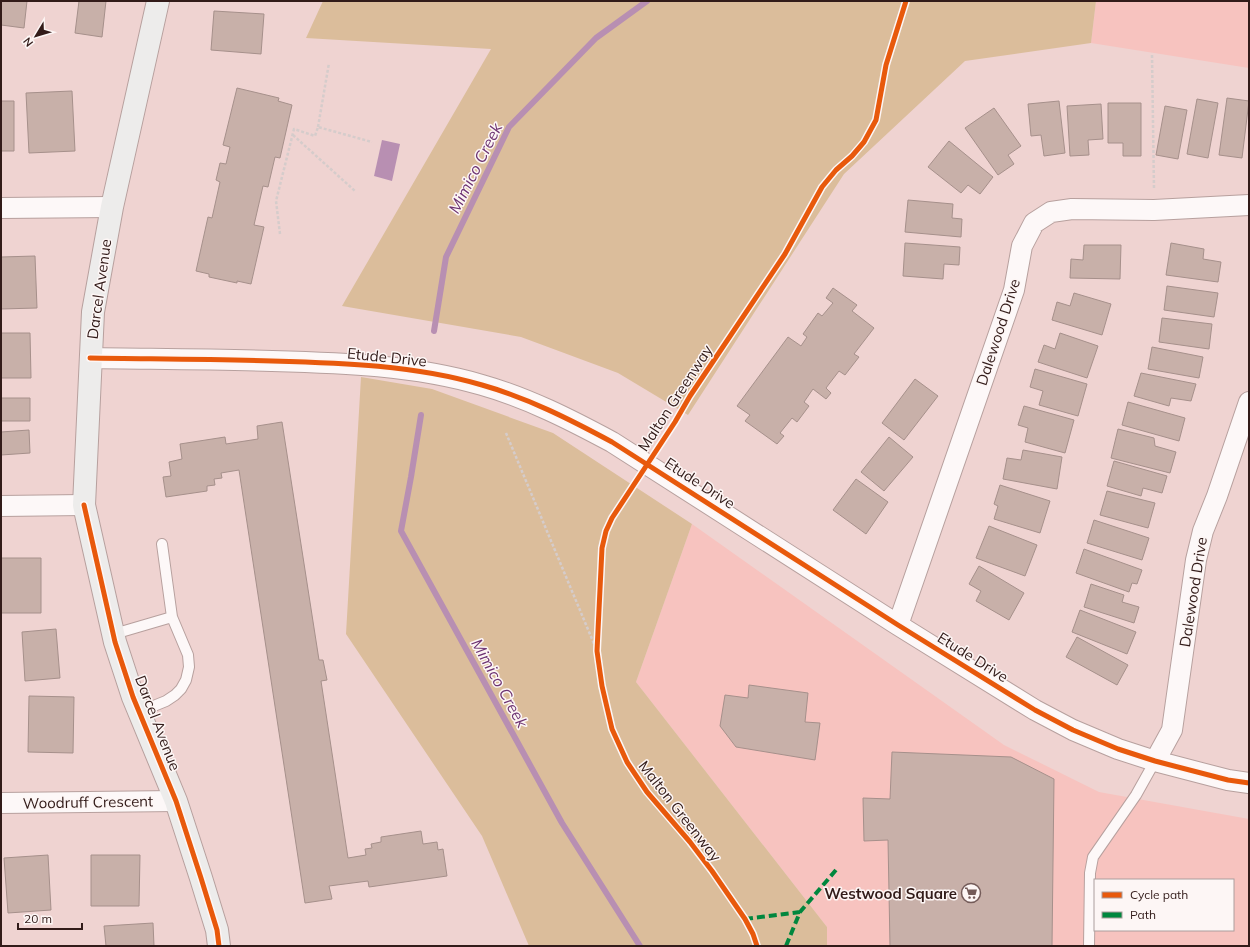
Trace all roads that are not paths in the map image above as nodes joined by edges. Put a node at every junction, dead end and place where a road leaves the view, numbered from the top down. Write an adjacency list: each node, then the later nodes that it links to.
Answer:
1 (158, 1): 3 (street, Darcel Avenue)
2 (1249, 205): 11 (street, Dalewood Drive)
3 (112, 207): 4 (street); 5 (street, Darcel Avenue)
4 (1, 208)
5 (90, 358): 7 (street, Darcel Avenue); 11 (street, Etude Drive)
6 (1249, 402): 14 (street, Dalewood Drive)
7 (84, 505): 8 (street); 12 (street, Darcel Avenue)
8 (1, 506)
9 (162, 544): 10 (lane)
10 (172, 617): 12 (lane); 13 (lane)
11 (898, 625): 14 (street, Etude Drive)
12 (114, 634): 13 (street, Darcel Avenue)
13 (139, 712): 16 (street, Darcel Avenue)
14 (1156, 761): 15 (street, Etude Drive); 19 (lane)
15 (1249, 783)
16 (176, 801): 17 (street, Woodruff Crescent); 18 (street, Darcel Avenue)
17 (1, 803)
18 (220, 946)
19 (1089, 946)

